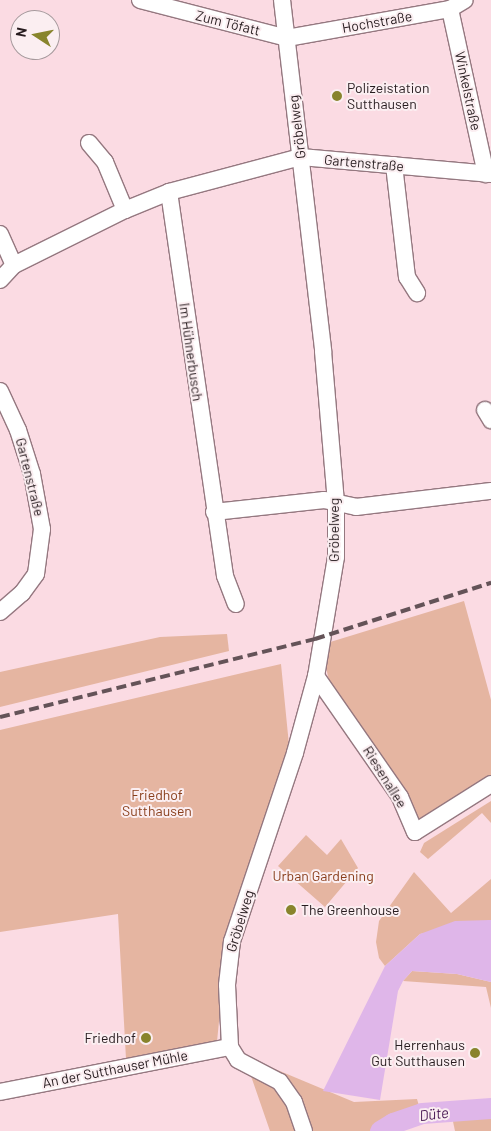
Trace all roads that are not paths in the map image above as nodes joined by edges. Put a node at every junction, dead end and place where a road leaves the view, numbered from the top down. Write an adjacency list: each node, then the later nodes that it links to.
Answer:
1 (140, 0): 5 (street, Zum Töfatt)
2 (282, 0): 5 (street, Gröbelweg)
3 (465, 0): 4 (street, Hochstraße)
4 (450, 9): 5 (street, Hochstraße); 9 (street, Winkelstraße)
5 (287, 38): 7 (street, Gröbelweg)
6 (89, 143): 11 (street)
7 (301, 157): 8 (street, Gartenstraße); 10 (street, Gartenstraße); 18 (street, Gröbelweg)
8 (394, 165): 9 (street, Gartenstraße); 15 (street)
9 (488, 174)
10 (169, 192): 11 (street, Gartenstraße); 19 (street, Im Hühnerbusch)
11 (126, 210): 13 (street, Gartenstraße)
12 (0, 234): 13 (street)
13 (14, 265): 14 (street, Gartenstraße)
14 (0, 280)
15 (417, 293)
16 (0, 391): 21 (street, Gartenstraße)
17 (491, 491): 18 (street)
18 (336, 503): 19 (street); 22 (street, Gröbelweg)
19 (214, 512): 20 (street, Im Hühnerbusch)
20 (236, 604)
21 (0, 612)
22 (316, 676): 23 (street, Riesenallee); 24 (street, Gröbelweg)
23 (491, 784)
24 (230, 1047): 25 (street, An der Sutthauser Mühle); 26 (street)
25 (0, 1092)
26 (304, 1131)

